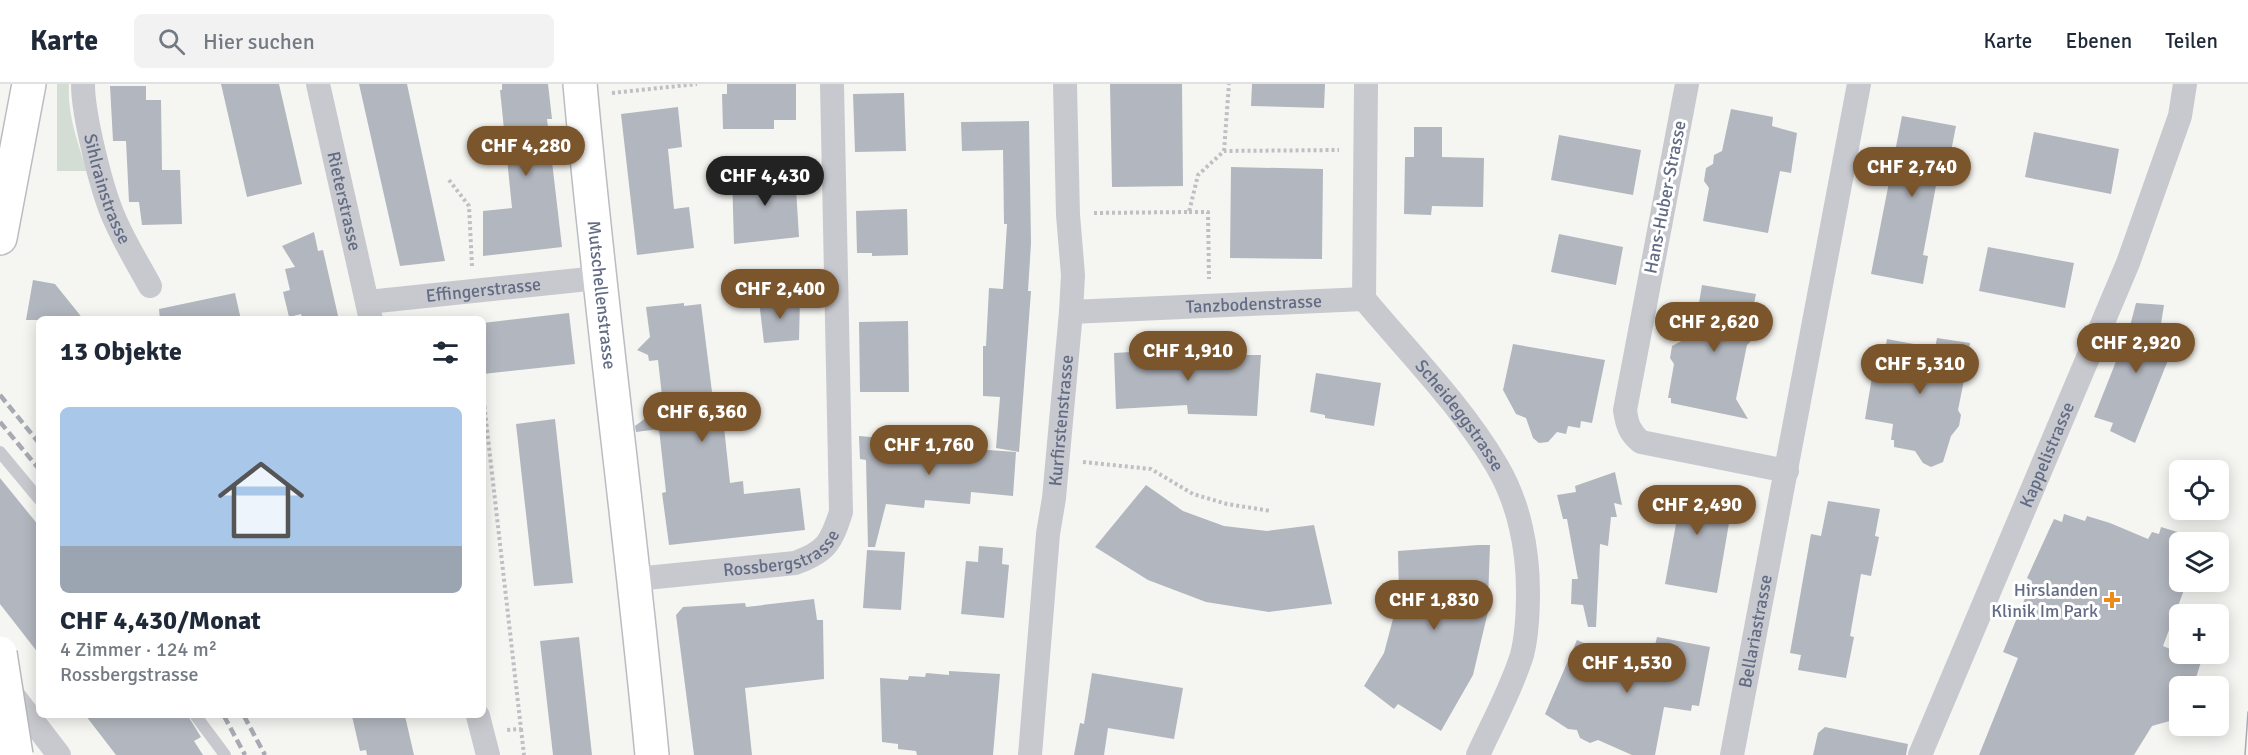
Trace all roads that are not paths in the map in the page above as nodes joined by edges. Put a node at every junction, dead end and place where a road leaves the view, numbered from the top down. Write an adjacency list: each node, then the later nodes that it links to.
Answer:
1 (30, 84): 11 (main road)
2 (83, 84): 13 (street, Sihlrainstrasse)
3 (318, 84): 15 (street, Rieterstrasse)
4 (832, 84): 20 (street, Rossbergstrasse)
5 (1065, 84): 16 (street, Kurfirstenstrasse)
6 (1366, 84): 14 (street)
7 (1687, 84): 18 (street, Hans-Huber-Strasse)
8 (1857, 84): 18 (street, Bellariastrasse)
9 (2185, 84): 31 (street, Kappelistrasse)
10 (591, 89): 12 (main road, Mutschellenstrasse)
11 (0, 238)
12 (598, 278): 15 (street, Effingerstrasse); 20 (main road, Mutschellenstrasse)
13 (150, 286)
14 (1364, 299): 16 (street, Tanzbodenstrasse); 29 (street, Scheideggstrasse)
15 (369, 311)
16 (1071, 312): 28 (street, Kurfirstenstrasse)
17 (0, 452): 19 (lane)
18 (1787, 471): 30 (street, Bellariastrasse)
19 (36, 495)
20 (636, 579): 27 (main road, Mutschellenstrasse)
21 (0, 653): 24 (main road, bridge)
22 (0, 678): 25 (street)
23 (197, 718): 26 (lane)
24 (16, 755)
25 (59, 755)
26 (225, 755)
27 (652, 755)
28 (1030, 755)
29 (1478, 755)
30 (1732, 755)
31 (1920, 755)

